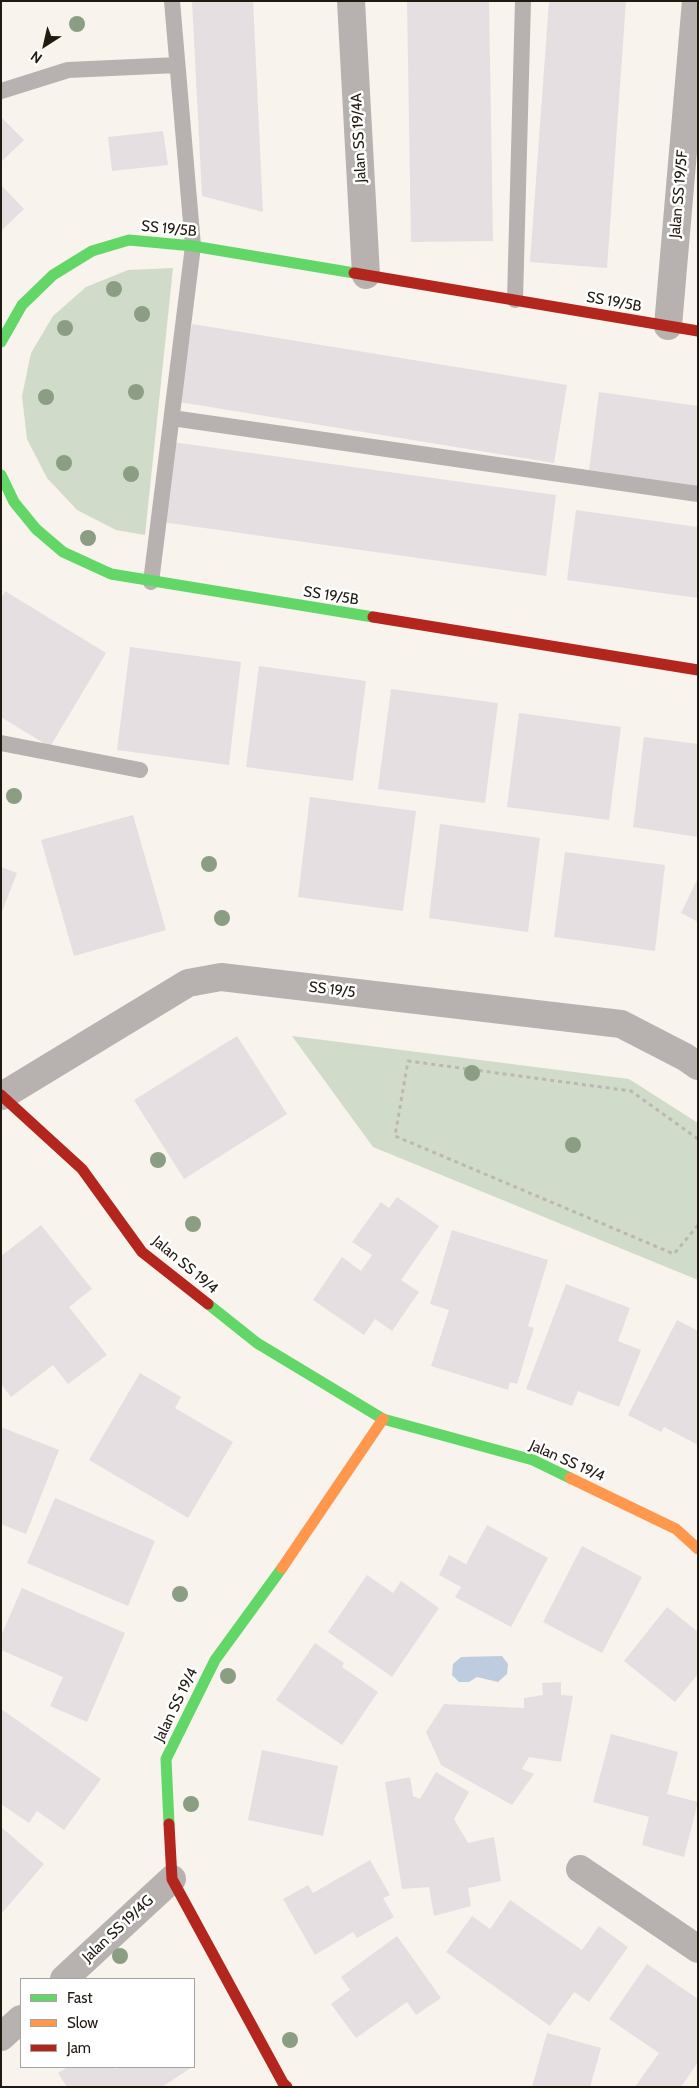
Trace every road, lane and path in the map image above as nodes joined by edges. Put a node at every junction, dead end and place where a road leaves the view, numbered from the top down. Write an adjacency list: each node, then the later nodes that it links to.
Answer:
1 (172, 1): 5 (lane)
2 (351, 1): 8 (street, Jalan SS 19/4A)
3 (523, 1): 9 (lane)
4 (696, 1): 10 (street, Jalan SS 19/5F)
5 (177, 65): 6 (lane); 7 (lane)
6 (1, 91)
7 (193, 246): 8 (street, SS 19/5B); 12 (street, SS 19/5B); 13 (lane)
8 (366, 275): 9 (street, SS 19/5B)
9 (515, 300): 10 (street, SS 19/5B)
10 (668, 326): 11 (street, SS 19/5B)
11 (698, 331)
12 (1, 342)
13 (172, 418): 15 (lane); 16 (lane)
14 (1, 475): 16 (street, SS 19/5B)
15 (698, 494)
16 (151, 582): 17 (street, SS 19/5B)
17 (698, 670)
18 (1, 744): 19 (lane)
19 (140, 770)
20 (691, 1061): 21 (street, SS 19/5)
21 (2, 1095): 24 (street, Jalan SS 19/4)
22 (698, 1139): 23 (path)
23 (698, 1225)
24 (383, 1419): 25 (street, Jalan SS 19/4); 27 (street, Jalan SS 19/4)
25 (698, 1549)
26 (580, 1869): 28 (street)
27 (172, 1879): 29 (street, Jalan SS 19/4G); 32 (street, Jalan SS 19/4)
28 (698, 1949)
29 (65, 1978)
30 (20, 2020): 31 (street)
31 (1, 2038)
32 (287, 2087)

